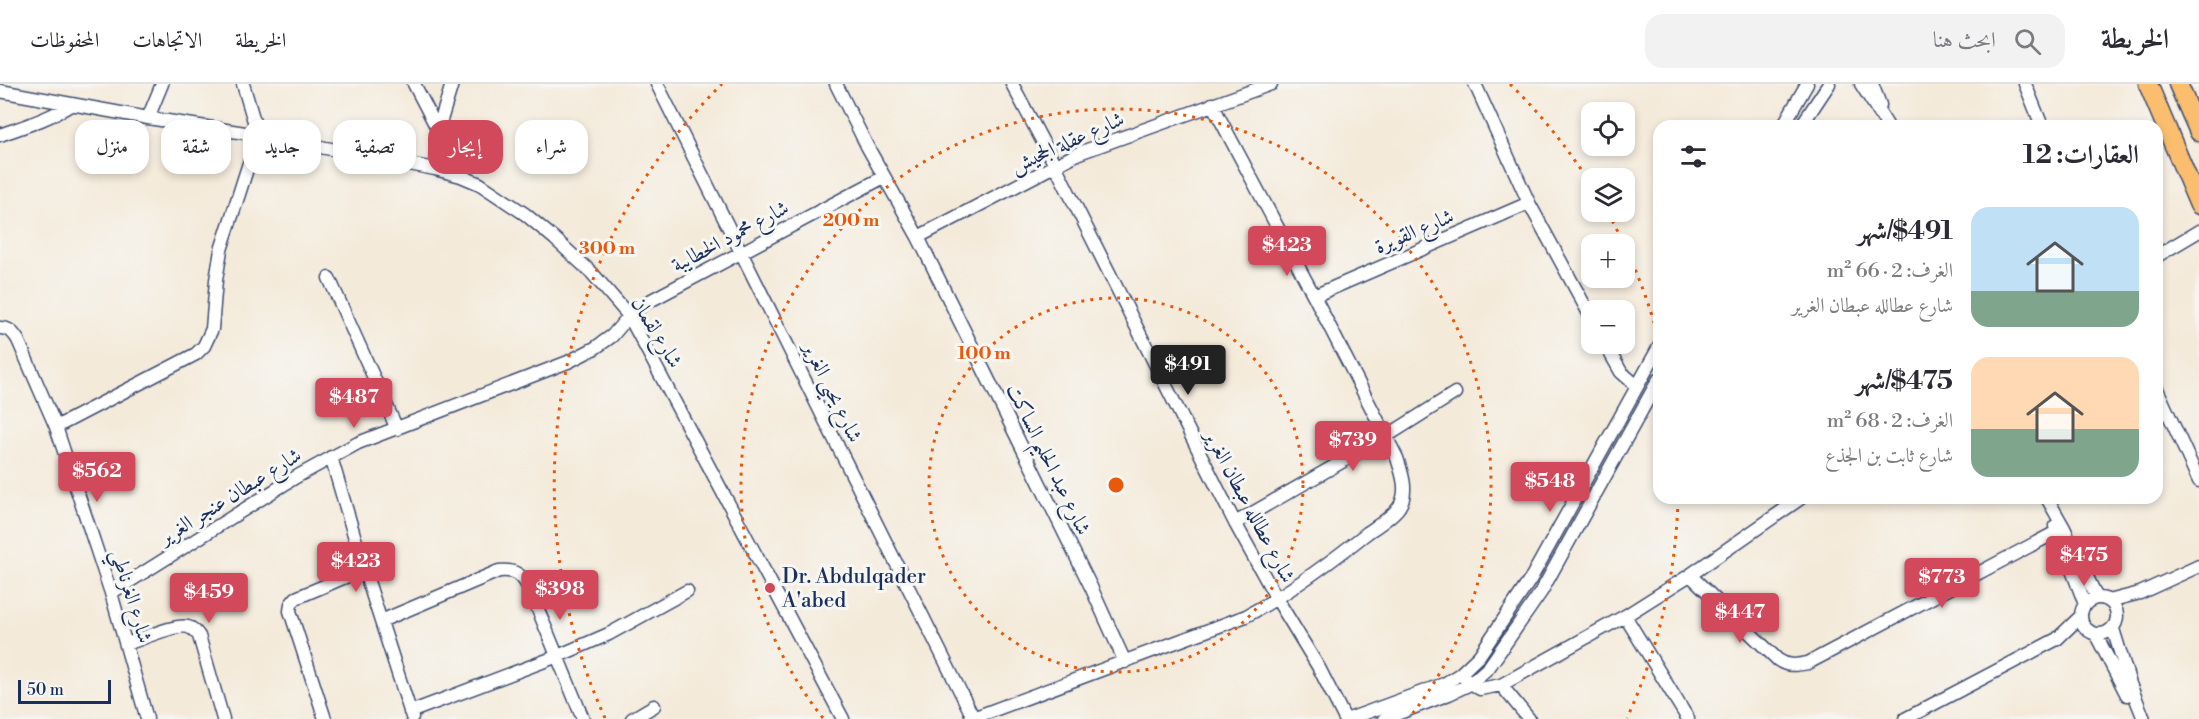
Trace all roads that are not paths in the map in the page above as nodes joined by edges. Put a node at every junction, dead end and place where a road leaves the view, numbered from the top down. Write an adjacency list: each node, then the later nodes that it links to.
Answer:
1 (162, 84): 20 (street)
2 (243, 84): 21 (street)
3 (414, 84): 22 (street)
4 (452, 84): 23 (street)
5 (657, 84): 42 (street, شارع يحيى الغرير)
6 (836, 84): 37 (street, شارع عبد الحليم الساكت)
7 (1012, 84): 33 (street, شارع عطالله عبطان الغرير)
8 (1271, 84): 19 (street, شارع عقلة الجحيش)
9 (1475, 84): 38 (street)
10 (1807, 84): 24 (street)
11 (1829, 84): 25 (street)
12 (1861, 84): 26 (street)
13 (1872, 84): 27 (street)
14 (2025, 84): 28 (street)
15 (2148, 84): 39 (highway)
16 (2178, 84): 29 (highway)
17 (1, 88): 18 (street, شارع لقمان)
18 (72, 104): 20 (street, شارع لقمان); 31 (street)
19 (1212, 104): 33 (street, شارع عقلة الجحيش); 45 (street)
20 (148, 118): 30 (street, شارع لقمان)
21 (254, 120)
22 (433, 120)
23 (441, 120)
24 (1786, 120)
25 (1805, 120)
26 (1884, 120)
27 (1885, 120)
28 (2040, 120)
29 (2199, 132)
30 (243, 133)
31 (0, 135)
32 (321, 147): 34 (street, شارع لقمان)
33 (1055, 165): 41 (street, شارع عقلة الجحيش); 62 (street, شارع عطالله عبطان الغرير)
34 (428, 168)
35 (245, 174): 55 (street)
36 (450, 174): 47 (street, شارع لقمان)
37 (884, 177): 41 (street, شارع عبد الحليم الساكت); 42 (street, شارع محمود الخطايبة)
38 (1529, 203): 45 (street, شارع القويرة); 46 (street)
39 (2199, 205)
40 (2199, 231): 43 (street)
41 (918, 237): 79 (street, شارع عبد الحليم الساكت)
42 (741, 252): 47 (street, شارع محمود الخطايبة); 85 (street, شارع يحيى الغرير)
43 (2163, 252)
44 (329, 278): 56 (street)
45 (1314, 296): 57 (street)
46 (1582, 300)
47 (628, 316): 56 (street, شارع عبطان عنجر الغرير); 91 (street, شارع لقمان)
48 (0, 328): 55 (street, شارع الغرناطي)
49 (1611, 354): 51 (street)
50 (1653, 358): 51 (street)
51 (1638, 386): 80 (street)
52 (1653, 390): 81 (street)
53 (1455, 393): 57 (street)
54 (2163, 402): 59 (street)
55 (56, 427): 68 (street, شارع الغرناطي)
56 (397, 429): 58 (street, شارع عبطان عنجر الغرير)
57 (1386, 436): 62 (street); 70 (street)
58 (331, 457): 65 (street); 68 (street, شارع عبطان عنجر الغرير)
59 (2199, 481)
60 (1792, 504): 66 (street)
61 (2050, 504): 63 (street)
62 (1235, 523): 70 (street, شارع عطالله عبطان الغرير)
63 (2060, 530): 66 (street); 71 (street)
64 (2199, 566): 69 (street)
65 (364, 569): 73 (street); 88 (street)
66 (1690, 575): 72 (street)
67 (687, 591): 78 (street)
68 (111, 593): 77 (street, شارع الغرناطي)
69 (2140, 594): 71 (street); 74 (street)
70 (1277, 599): 79 (street); 92 (street, شارع عطالله عبطان الغرير)
71 (2093, 605): 74 (street); 75 (street); 76 (street)
72 (1625, 616): 82 (street); 95 (street)
73 (381, 621): 78 (street); 84 (street)
74 (2116, 623): 75 (street); 98 (street)
75 (2093, 634): 76 (street); 97 (street)
76 (2057, 639): 96 (street)
77 (126, 644): 86 (street, شارع الغرناطي); 87 (street)
78 (558, 656): 84 (street); 89 (street)
79 (1125, 662): 85 (street)
80 (1460, 674): 81 (street); 92 (street)
81 (1470, 684): 82 (street); 93 (street)
82 (1501, 685): 94 (street)
83 (654, 706): 90 (street)
84 (411, 715)
85 (971, 718)
86 (147, 719)
87 (223, 719)
88 (324, 719)
89 (583, 719)
90 (632, 719)
91 (843, 719)
92 (1347, 719)
93 (1384, 719)
94 (1529, 719)
95 (1688, 719)
96 (1905, 719)
97 (2138, 719)
98 (2144, 719)

